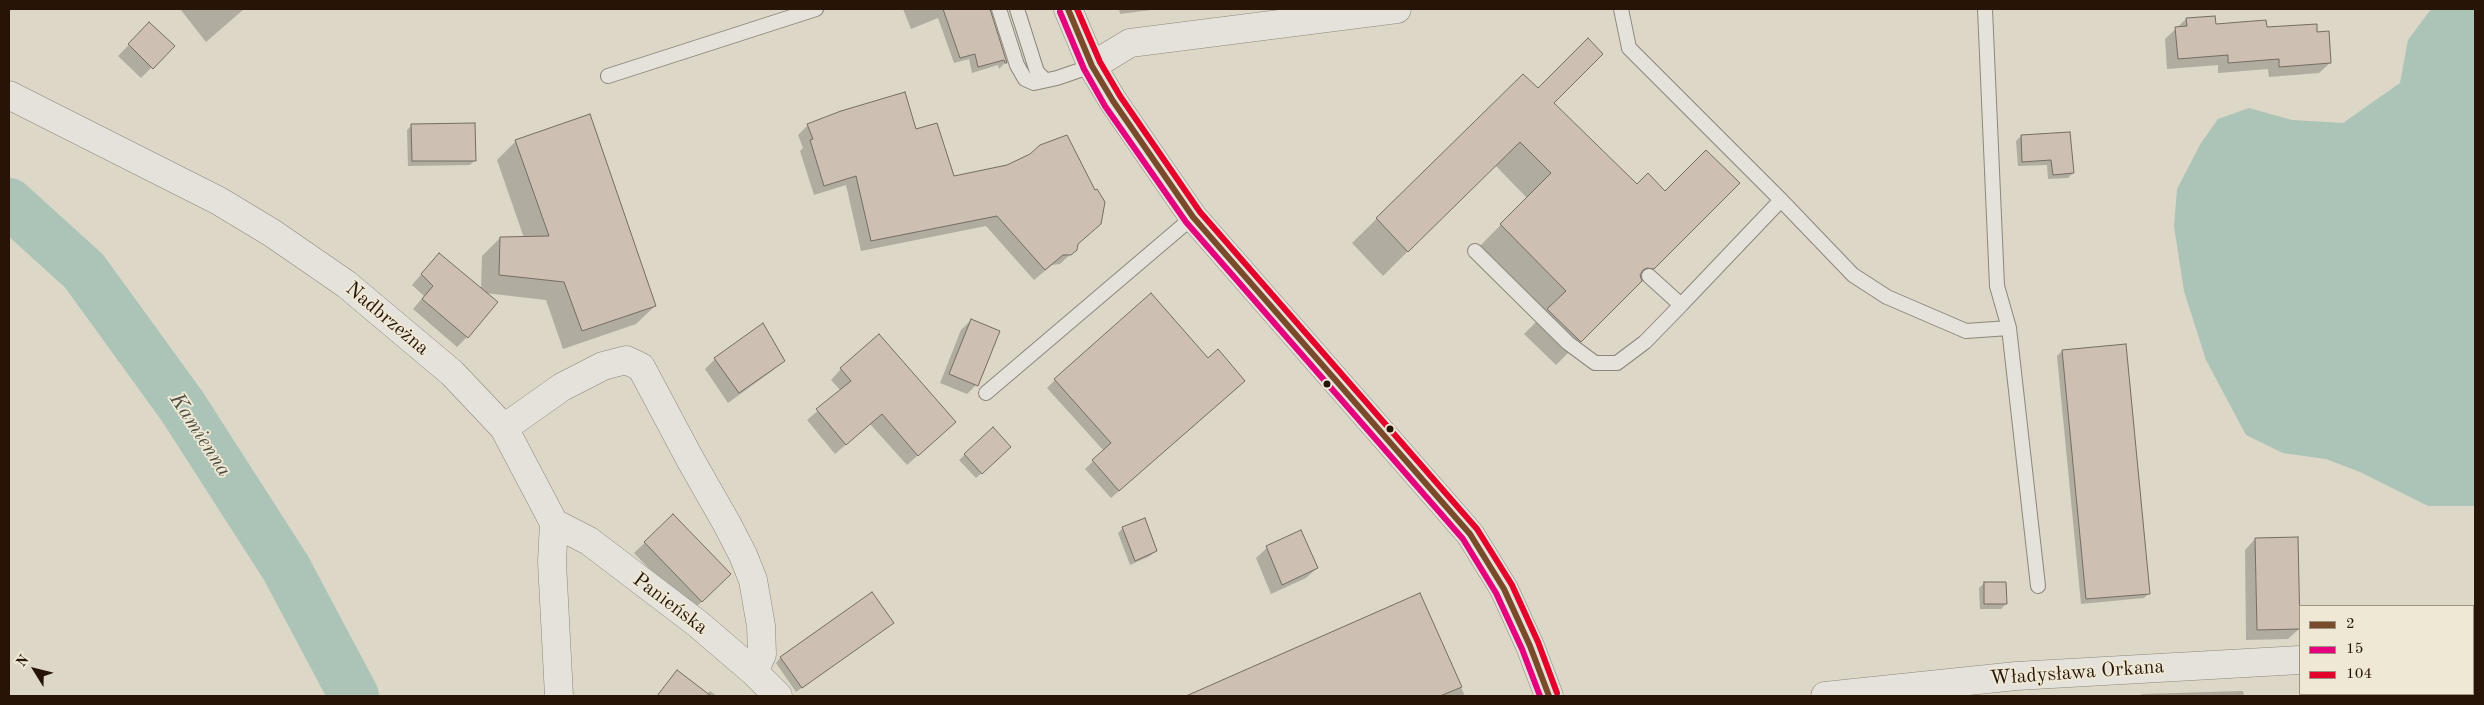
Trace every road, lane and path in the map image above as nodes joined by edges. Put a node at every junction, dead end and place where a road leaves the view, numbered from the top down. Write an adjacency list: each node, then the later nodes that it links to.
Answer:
1 (816, 9): 9 (lane)
2 (999, 9): 10 (lane)
3 (1017, 9): 10 (lane)
4 (1068, 9): 8 (street)
5 (1397, 9): 8 (street)
6 (1621, 9): 12 (lane)
7 (1985, 9): 17 (lane)
8 (1092, 66): 10 (lane); 13 (street)
9 (608, 76)
10 (1045, 80)
11 (9, 95): 19 (street, Nadbrzeżna)
12 (1781, 200): 16 (lane); 17 (lane)
13 (1193, 217): 18 (lane); 26 (street)
14 (1475, 251): 16 (lane)
15 (1649, 276): 16 (lane)
16 (1680, 305)
17 (2010, 328): 21 (lane)
18 (986, 393)
19 (504, 428): 20 (street, Nadbrzeżna); 23 (street)
20 (554, 523): 23 (street, Panieńska); 24 (street)
21 (2038, 586)
22 (2299, 660): 27 (street, Władysława Orkana)
23 (754, 672): 25 (street, Panieńska)
24 (559, 696)
25 (778, 696)
26 (1549, 696)
27 (1825, 696)

